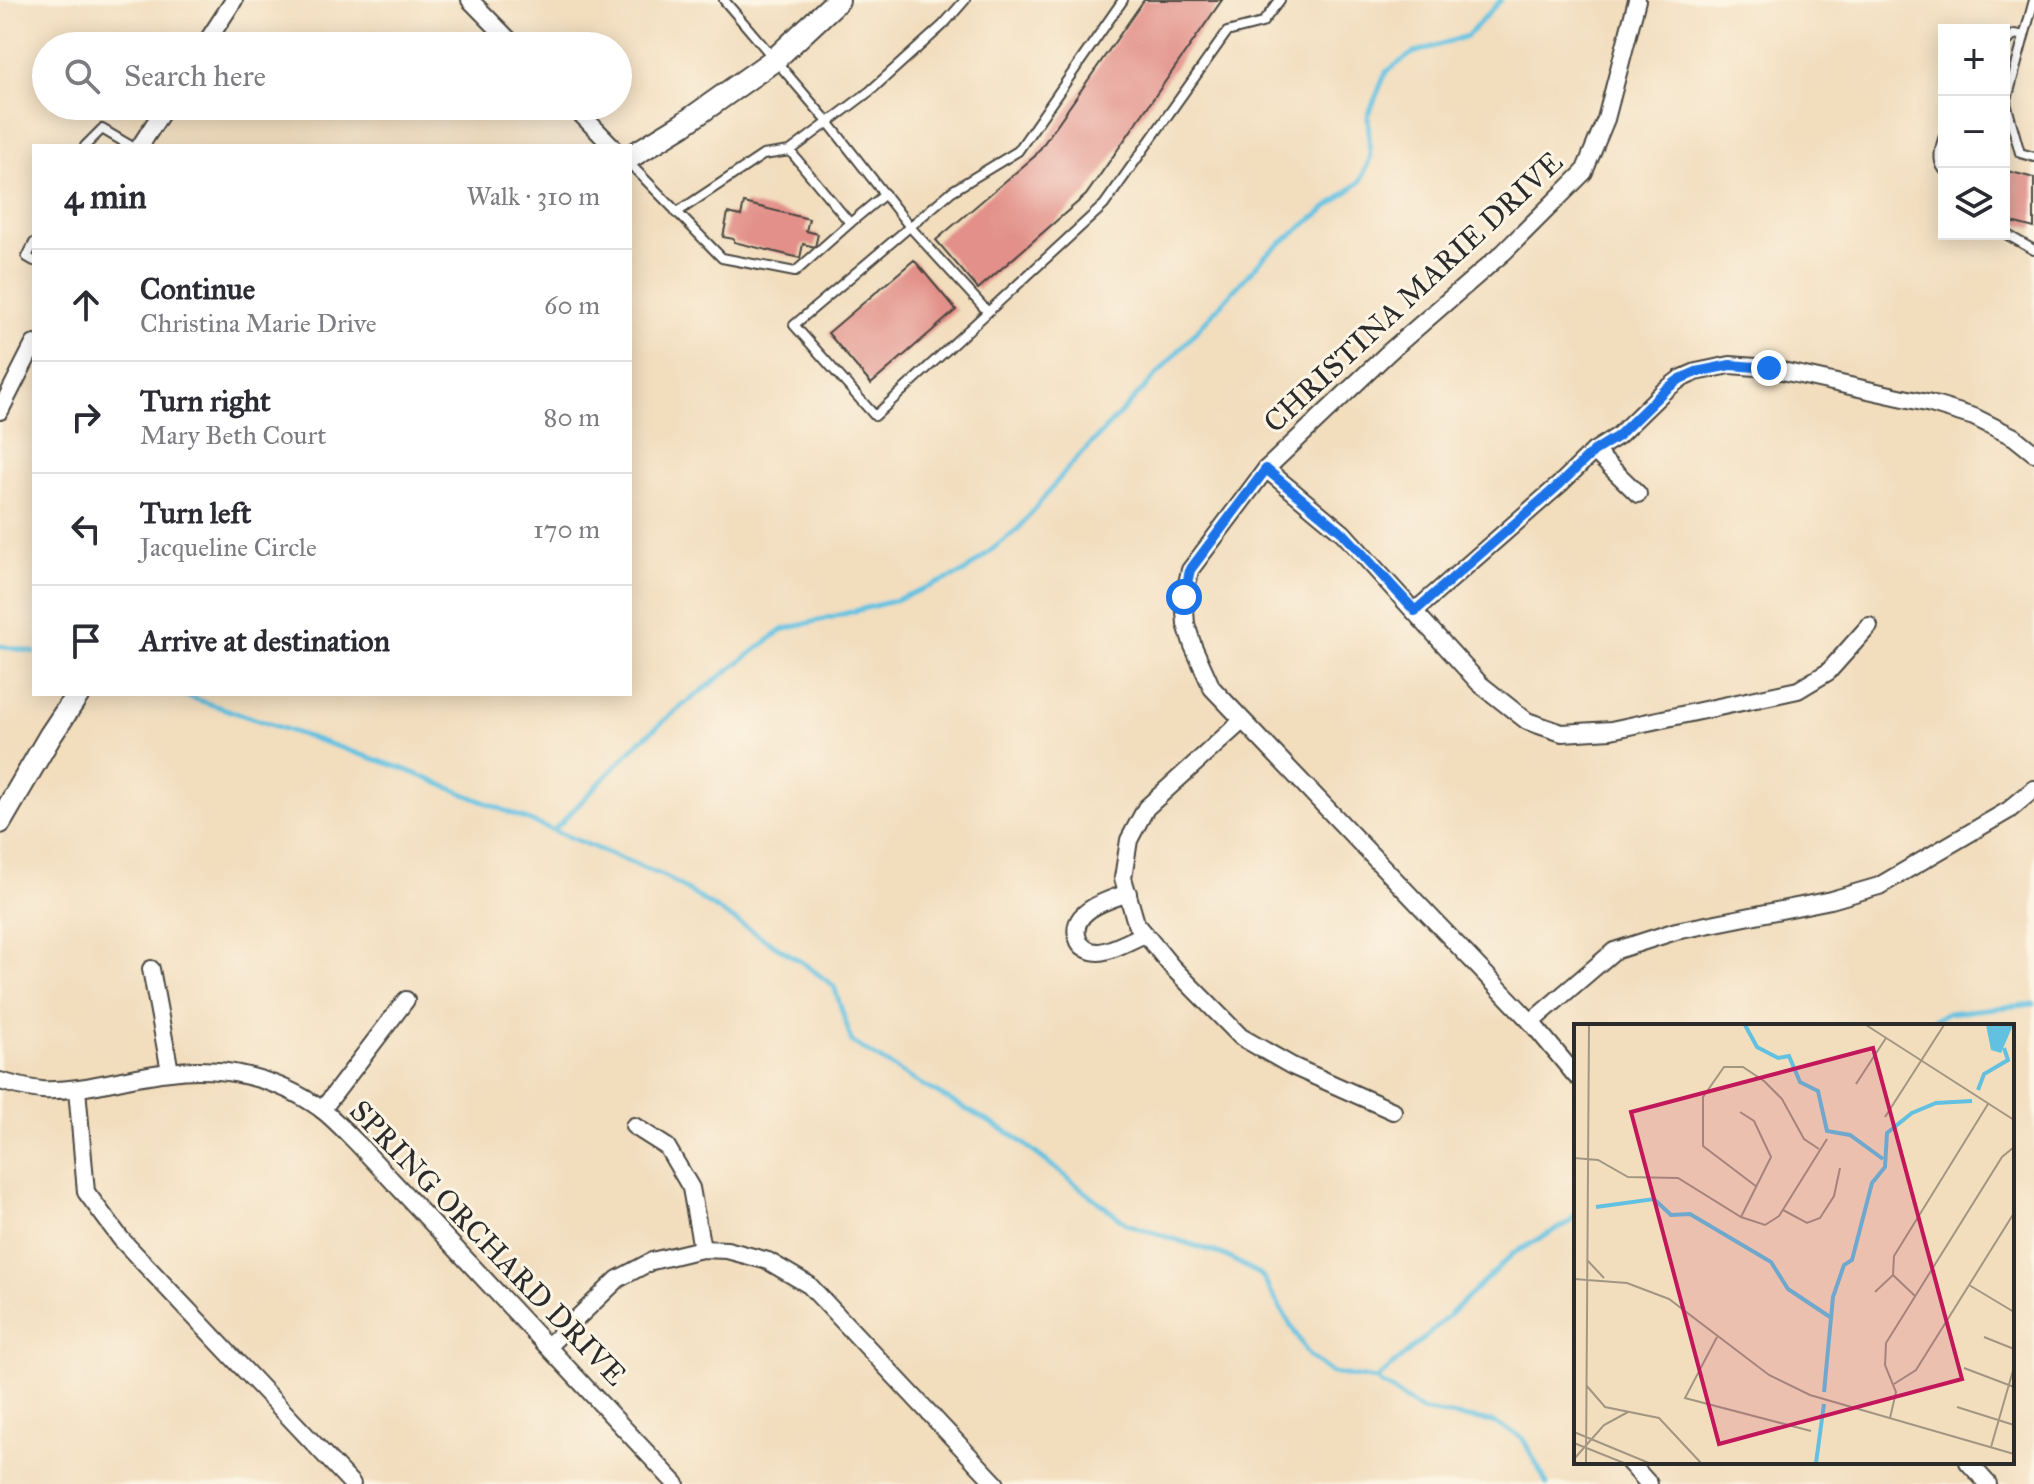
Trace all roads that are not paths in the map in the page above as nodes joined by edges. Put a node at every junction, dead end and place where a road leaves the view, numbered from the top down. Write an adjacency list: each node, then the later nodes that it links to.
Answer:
1 (234, 0): 10 (street)
2 (470, 0): 11 (street)
3 (724, 0): 14 (lane)
4 (838, 0): 14 (main road)
5 (965, 0): 19 (lane)
6 (1123, 0): 31 (lane)
7 (1280, 0): 34 (lane)
8 (1637, 0): 39 (street, CHRISTINA MARIE DRIVE)
9 (2034, 0): 12 (lane)
10 (213, 32)
11 (501, 32)
12 (2024, 36): 13 (lane); 15 (lane)
13 (2010, 39)
14 (774, 60): 19 (lane); 25 (main road)
15 (2010, 71)
16 (2007, 96): 26 (lane)
17 (157, 120): 22 (street)
18 (587, 120): 23 (street)
19 (828, 122): 24 (lane); 28 (lane)
20 (87, 144): 21 (lane)
21 (128, 144)
22 (141, 144)
23 (610, 144)
24 (790, 151): 29 (lane); 30 (lane)
25 (632, 156)
26 (2034, 157)
27 (632, 166): 29 (lane)
28 (885, 194): 30 (lane); 31 (lane)
29 (676, 213): 30 (lane)
30 (850, 223)
31 (910, 227): 34 (lane); 34 (lane)
32 (2010, 236): 33 (lane)
33 (2034, 250)
34 (987, 311)
35 (32, 348): 36 (street)
36 (0, 411)
37 (1594, 451): 38 (street); 40 (street); 41 (street)
38 (2034, 453)
39 (1266, 469): 41 (street); 44 (street, CHRISTINA MARIE DRIVE)
40 (1638, 494)
41 (1415, 611): 42 (street)
42 (1869, 626)
43 (77, 696): 46 (main road)
44 (1242, 721): 47 (street); 51 (street, CHRISTINA MARIE DRIVE)
45 (2034, 789): 51 (street)
46 (0, 822)
47 (1128, 893): 48 (street); 48 (street)
48 (1145, 934): 57 (street)
49 (151, 969): 52 (street)
50 (406, 1000): 56 (street)
51 (1531, 1022): 53 (street, CHRISTINA MARIE DRIVE)
52 (170, 1071): 55 (street, SPRING ORCHARD DRIVE); 56 (street, SPRING ORCHARD DRIVE)
53 (1574, 1074)
54 (0, 1081): 55 (street, SPRING ORCHARD DRIVE)
55 (77, 1089): 63 (street)
56 (322, 1110): 60 (street, SPRING ORCHARD DRIVE)
57 (1393, 1111)
58 (634, 1126): 59 (street)
59 (702, 1249): 60 (street); 65 (street)
60 (548, 1346): 64 (street, SPRING ORCHARD DRIVE)
61 (1631, 1464): 66 (street)
62 (1970, 1464): 67 (street)
63 (352, 1484)
64 (676, 1484)
65 (996, 1484)
66 (1649, 1484)
67 (1988, 1484)

